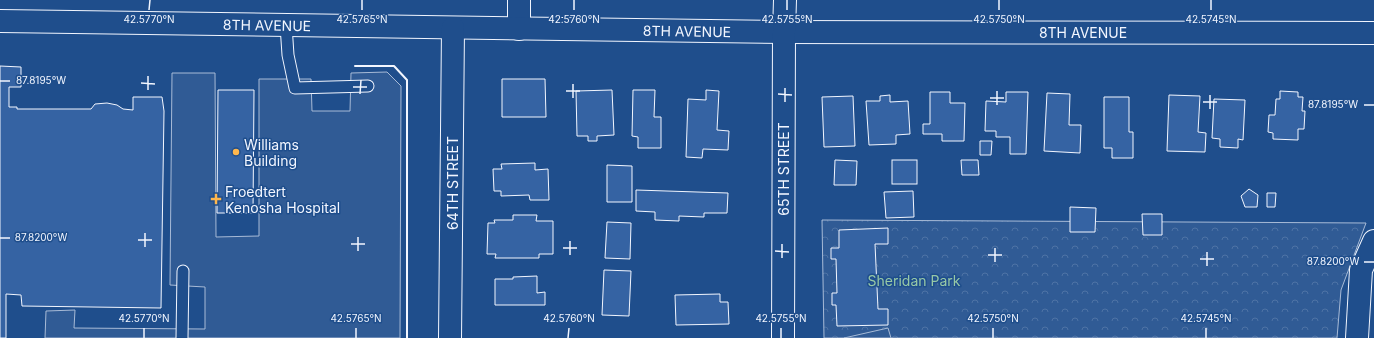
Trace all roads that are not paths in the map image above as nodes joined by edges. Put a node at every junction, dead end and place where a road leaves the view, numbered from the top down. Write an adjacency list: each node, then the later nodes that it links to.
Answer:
1 (519, 0): 6 (street)
2 (785, 0): 7 (street, 65TH STREET)
3 (0, 21): 4 (street, 8TH AVENUE)
4 (286, 25): 5 (street, 8TH AVENUE); 9 (lane)
5 (453, 28): 6 (street, 8TH AVENUE); 13 (street, 64TH STREET)
6 (519, 29): 7 (street, 8TH AVENUE)
7 (784, 32): 8 (street, 8TH AVENUE); 14 (street, 65TH STREET)
8 (1374, 32)
9 (368, 86)
10 (1374, 241): 15 (street)
11 (183, 271): 12 (lane)
12 (182, 338)
13 (450, 338)
14 (783, 338)
15 (1357, 338)

